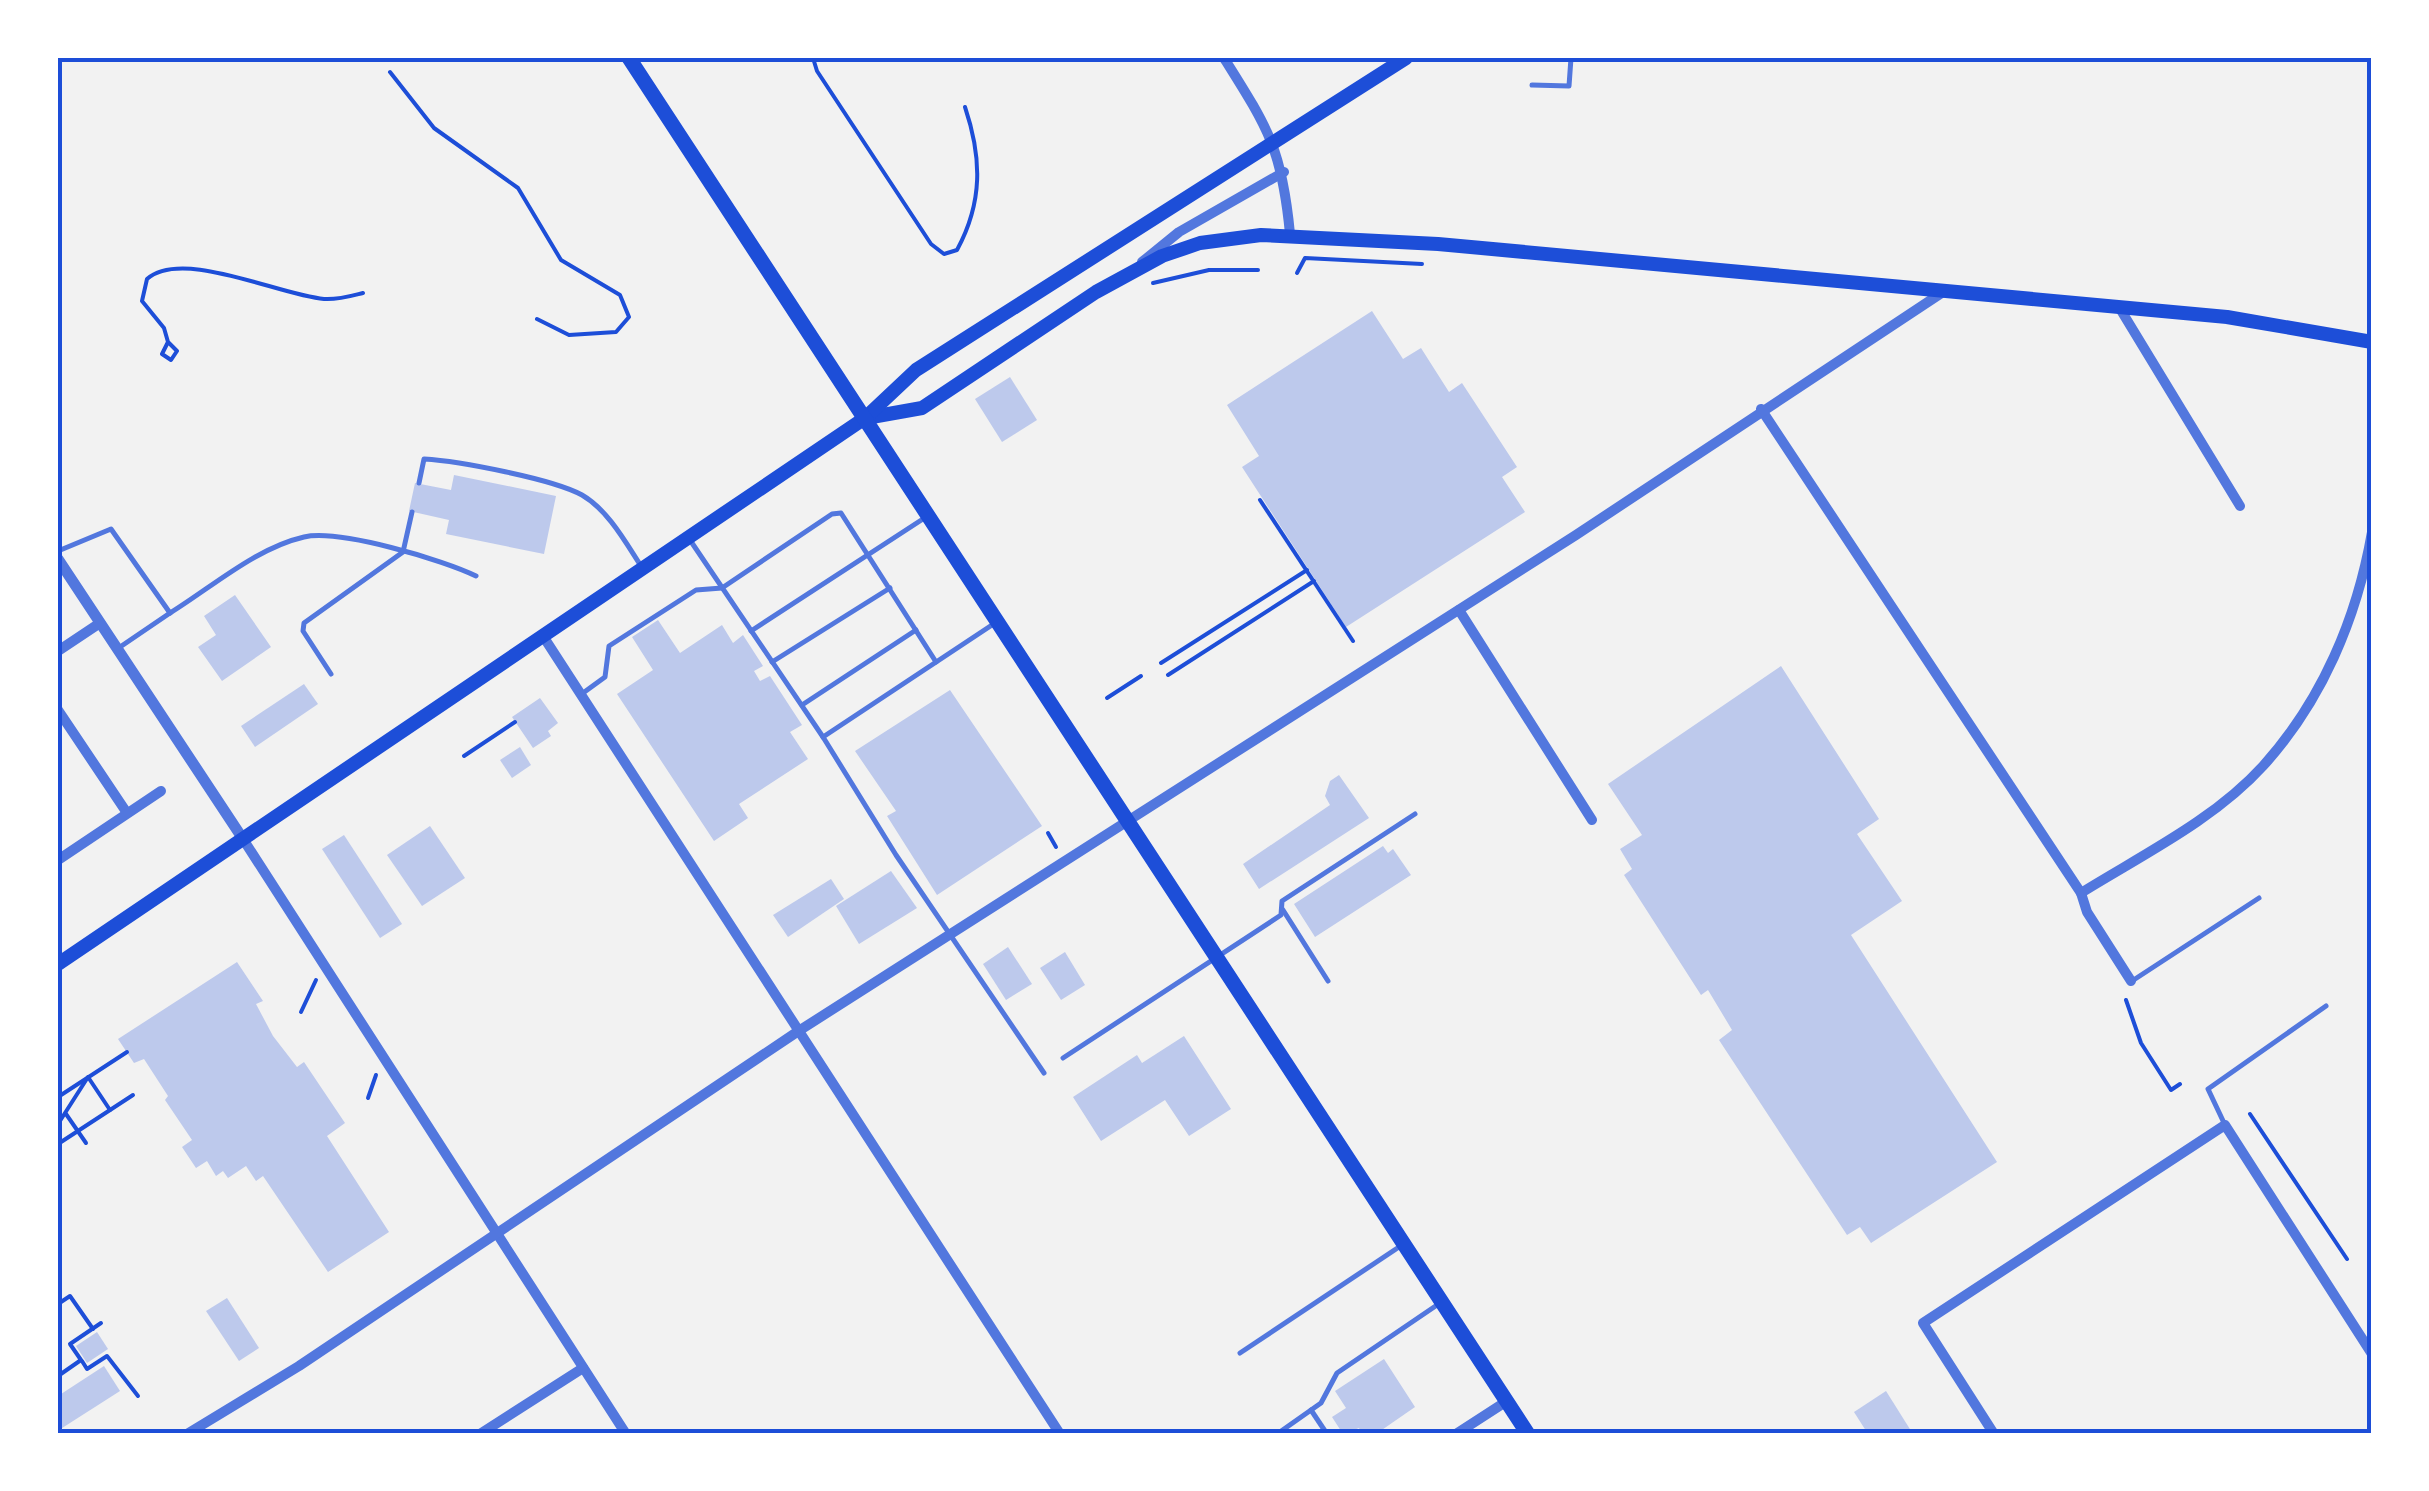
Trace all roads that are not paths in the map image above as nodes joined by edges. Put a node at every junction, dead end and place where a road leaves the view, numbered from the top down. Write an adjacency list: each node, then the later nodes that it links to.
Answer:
1 (629, 58): 14 (main road)
2 (1224, 58): 6 (street)
3 (1406, 58): 6 (main road)
4 (1571, 58): 5 (lane)
5 (1532, 85)
6 (1274, 144): 7 (street); 14 (main road)
7 (1284, 172): 8 (street); 9 (street)
8 (1290, 234): 9 (main road); 10 (main road)
9 (1126, 274): 14 (main road)
10 (1944, 292): 11 (main road); 13 (street)
11 (2120, 307): 12 (main road); 16 (street)
12 (2372, 342)
13 (1761, 409): 29 (street); 52 (street)
14 (865, 418): 18 (main road); 20 (main road)
15 (419, 482): 25 (lane)
16 (2240, 506)
17 (412, 512): 22 (lane)
18 (928, 515): 23 (lane); 31 (main road)
19 (2372, 532): 52 (street)
20 (688, 536): 25 (main road); 27 (lane)
21 (58, 551): 30 (lane)
22 (404, 552): 26 (lane); 30 (lane); 40 (lane)
23 (869, 554): 27 (lane); 28 (lane); 34 (lane)
24 (58, 559): 32 (street)
25 (641, 566): 35 (main road)
26 (476, 576)
27 (722, 588): 34 (lane); 41 (lane)
28 (890, 588): 33 (lane); 38 (lane)
29 (1458, 610): 48 (street); 49 (street)
30 (170, 613): 36 (lane)
31 (998, 622): 39 (lane); 49 (main road)
32 (100, 623): 36 (street); 37 (street)
33 (916, 630): 39 (lane); 42 (lane)
34 (751, 631): 38 (lane)
35 (543, 636): 41 (street); 50 (main road)
36 (117, 649): 50 (street)
37 (58, 650)
38 (772, 662): 42 (lane)
39 (936, 662): 44 (lane)
40 (331, 674)
41 (580, 695): 61 (street)
42 (802, 705): 44 (lane)
43 (58, 710): 46 (street)
44 (824, 737): 55 (lane)
45 (161, 791): 46 (street)
46 (128, 813): 51 (street)
47 (1415, 814): 54 (lane)
48 (1592, 820)
49 (1129, 822): 55 (street); 56 (main road)
50 (243, 838): 57 (main road); 65 (street)
51 (58, 860)
52 (2081, 893): 59 (street)
53 (2260, 898): 59 (lane)
54 (1281, 908): 56 (lane); 58 (lane)
55 (952, 935): 61 (street); 63 (lane)
56 (1218, 958): 62 (lane); 66 (main road)
57 (58, 964)
58 (1328, 981)
59 (2132, 981)
60 (2326, 1006): 64 (lane)
61 (797, 1032): 65 (street); 76 (street)
62 (1063, 1058)
63 (1044, 1073)
64 (2225, 1125): 69 (street); 81 (street)
65 (499, 1232): 70 (street); 73 (street)
66 (1404, 1244): 67 (main road); 68 (lane)
67 (1442, 1302): 71 (main road); 72 (lane)
68 (1240, 1354)
69 (2372, 1354)
70 (582, 1368): 74 (street); 75 (street)
71 (1507, 1400): 79 (street); 80 (main road)
72 (1311, 1410): 77 (lane); 78 (lane)
73 (187, 1434)
74 (480, 1434)
75 (626, 1434)
76 (1060, 1434)
77 (1277, 1434)
78 (1326, 1434)
79 (1456, 1434)
80 (1528, 1434)
81 (1994, 1434)

